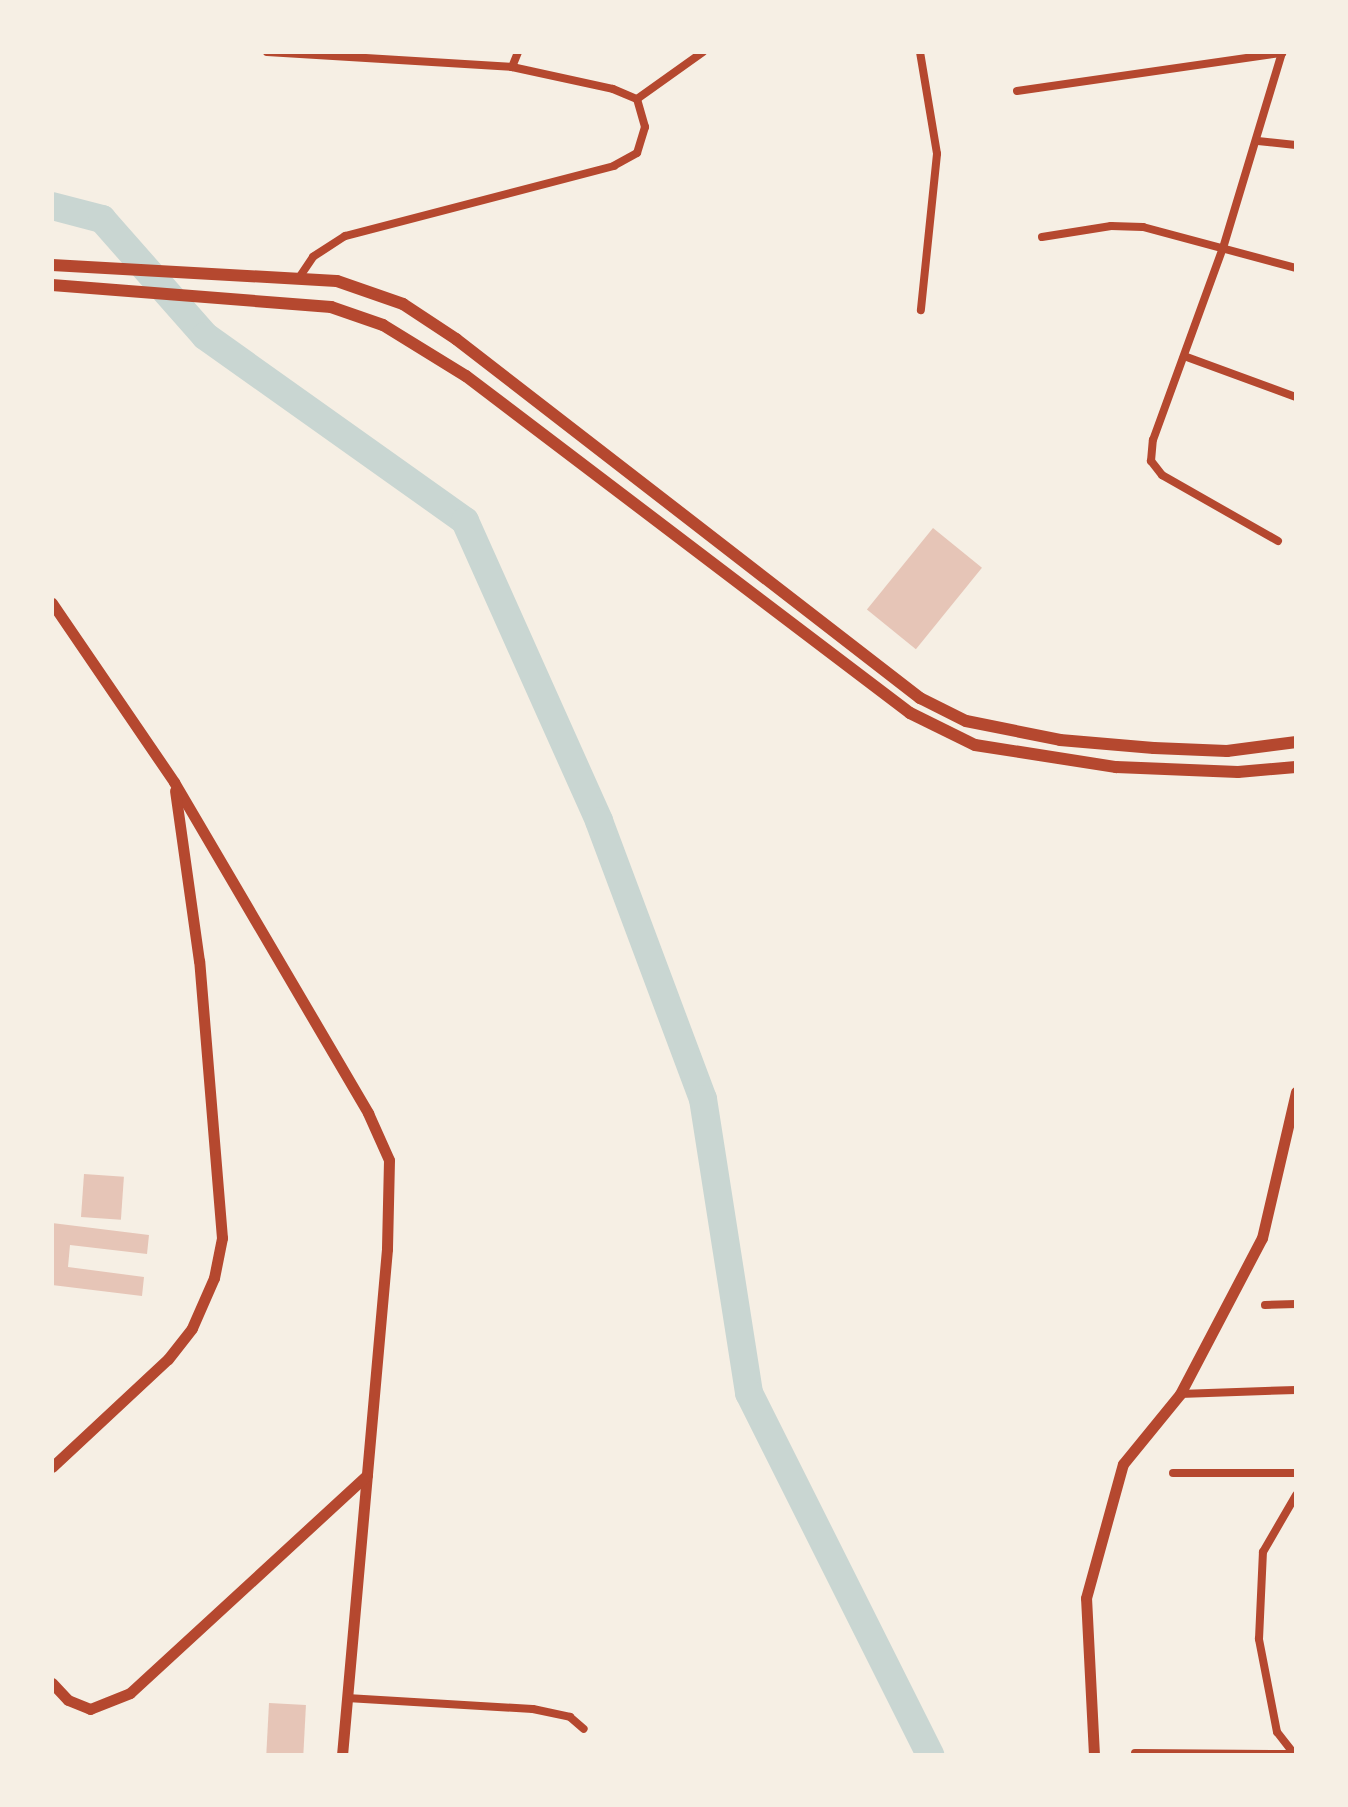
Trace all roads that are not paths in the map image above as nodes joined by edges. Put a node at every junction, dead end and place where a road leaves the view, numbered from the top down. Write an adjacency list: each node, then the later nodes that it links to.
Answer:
1 (267, 52): 6 (street)
2 (518, 52): 6 (street)
3 (703, 52): 8 (street)
4 (920, 52): 18 (street)
5 (1282, 52): 7 (street); 9 (street)
6 (512, 67): 8 (street)
7 (1017, 91)
8 (637, 99): 15 (street)
9 (1258, 141): 10 (street); 12 (street)
10 (1296, 145)
11 (1042, 237): 12 (street)
12 (1223, 248): 14 (street); 19 (street)
13 (52, 265): 15 (main road)
14 (1296, 268)
15 (298, 279): 17 (main road); 23 (main road)
16 (52, 285): 17 (main road)
17 (298, 303): 24 (main road)
18 (921, 310)
19 (1184, 356): 20 (street); 21 (street)
20 (1296, 397)
21 (1278, 541)
22 (52, 603): 25 (street)
23 (1296, 742)
24 (1296, 767)
25 (174, 782): 31 (street); 34 (street)
26 (1296, 1092): 30 (street)
27 (1296, 1304): 28 (street)
28 (1265, 1305)
29 (1296, 1390): 30 (street)
30 (1180, 1394): 42 (street)
31 (52, 1467)
32 (1173, 1473): 33 (street)
33 (1296, 1473)
34 (367, 1475): 36 (street); 37 (street)
35 (1296, 1495): 40 (street)
36 (52, 1683)
37 (347, 1698): 38 (street); 41 (street)
38 (584, 1729)
39 (1135, 1753): 40 (street)
40 (1295, 1754)
41 (342, 1755)
42 (1094, 1755)

